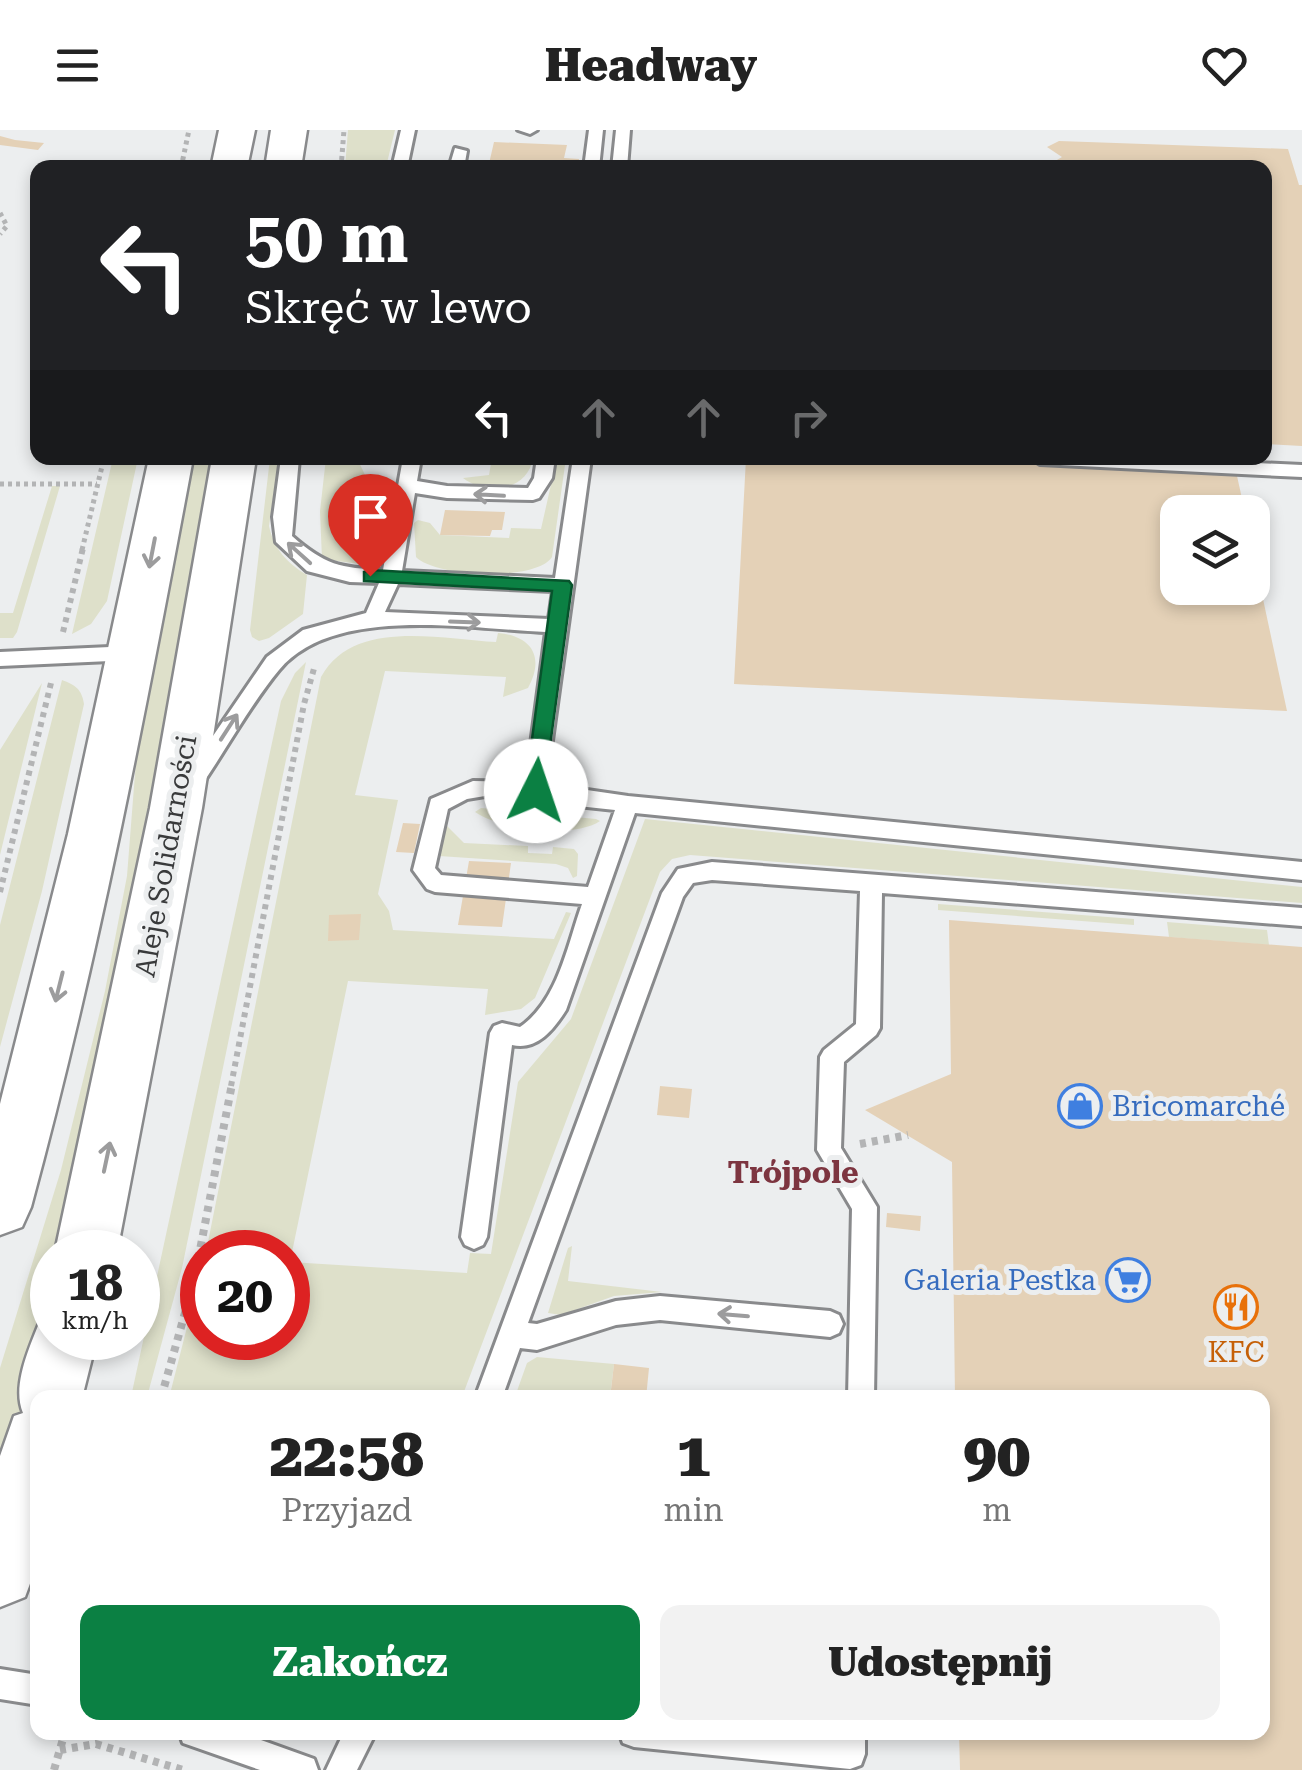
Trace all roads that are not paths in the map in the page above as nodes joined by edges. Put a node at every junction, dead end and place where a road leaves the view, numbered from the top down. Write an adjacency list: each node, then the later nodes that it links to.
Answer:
1 (237, 130): 7 (street)
2 (289, 130): 8 (street)
3 (408, 130): 9 (lane)
4 (596, 130): 11 (lane)
5 (623, 130): 12 (lane)
6 (460, 151): 10 (lane)
7 (231, 160)
8 (284, 160)
9 (401, 160)
10 (458, 160)
11 (591, 160)
12 (620, 160)
13 (170, 465): 26 (street, one-way to 26)
14 (233, 465): 30 (street, Aleje Solidarności)
15 (289, 465): 22 (lane, one-way to 15)
16 (410, 465): 21 (lane)
17 (545, 465): 21 (lane, one-way to 21)
18 (581, 465): 23 (lane)
19 (1181, 465): 20 (lane)
20 (1302, 471)
21 (406, 485): 22 (lane)
22 (390, 578): 23 (lane); 24 (lane)
23 (562, 585): 25 (lane)
24 (372, 618): 25 (lane, one-way to 25); 30 (lane, one-way to 24)
25 (557, 626): 28 (lane)
26 (132, 653): 27 (lane); 35 (street, one-way to 35)
27 (0, 659)
28 (536, 791): 29 (lane); 33 (lane)
29 (628, 804): 31 (lane); 33 (lane)
30 (176, 808): 36 (street, Aleje Solidarności, one-way to 30)
31 (1302, 871)
32 (871, 884): 34 (lane); 39 (lane); 43 (lane)
33 (595, 896): 37 (lane)
34 (1302, 917)
35 (0, 1207)
36 (90, 1230)
37 (474, 1237)
38 (830, 1324): 39 (lane, one-way to 39)
39 (524, 1336): 42 (lane)
40 (59, 1360): 41 (street)
41 (51, 1390)
42 (493, 1390)
43 (861, 1390)
44 (30, 1468): 45 (street)
45 (0, 1572)
46 (0, 1684): 47 (lane)
47 (30, 1689)
48 (217, 1740): 52 (lane)
49 (357, 1740): 53 (lane)
50 (713, 1740): 51 (lane)
51 (850, 1740)
52 (303, 1770)
53 (342, 1770)

